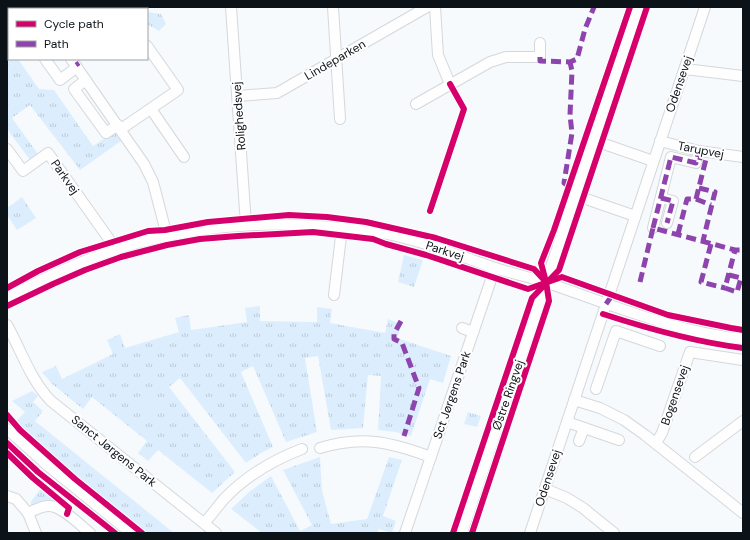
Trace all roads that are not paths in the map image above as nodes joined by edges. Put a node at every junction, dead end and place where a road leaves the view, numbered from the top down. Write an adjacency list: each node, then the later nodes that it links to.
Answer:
1 (231, 7): 16 (street, Rolighedsvej)
2 (333, 7): 9 (street)
3 (427, 7): 9 (street, Lindeparken)
4 (435, 7): 15 (street)
5 (638, 7): 38 (street, Østre Ringvej)
6 (705, 7): 12 (street, Odensevej)
7 (540, 43): 15 (street)
8 (148, 47): 18 (street)
9 (337, 58): 16 (street, Lindeparken); 19 (street)
10 (46, 60): 11 (street)
11 (74, 63): 14 (street)
12 (684, 69): 13 (street); 21 (street, Odensevej)
13 (743, 76)
14 (86, 80): 20 (street); 20 (street)
15 (450, 84): 17 (street)
16 (238, 96): 32 (street, Rolighedsvej)
17 (416, 104)
18 (151, 109): 20 (street); 25 (street)
19 (340, 119)
20 (119, 127): 35 (street)
21 (660, 141): 24 (street, Tarupvej); 27 (street, Odensevej)
22 (607, 145): 27 (street)
23 (7, 149): 36 (street, Parkvej)
24 (699, 151): 26 (street, Tarupvej); 28 (street)
25 (184, 157)
26 (743, 157)
27 (653, 161): 30 (street, Odensevej)
28 (660, 198): 31 (street); 34 (street)
29 (589, 200): 30 (street)
30 (635, 216): 41 (street, Odensevej)
31 (667, 223)
32 (246, 225): 33 (street, Parkvej); 35 (street, Parkvej)
33 (342, 228): 37 (street, Parkvej); 39 (street)
34 (653, 228)
35 (167, 236): 36 (street, Parkvej)
36 (116, 249): 40 (street, Parkvej)
37 (495, 268): 38 (street, Parkvej); 44 (street, Sct Jørgens Park)
38 (546, 282): 41 (street, Parkvej); 73 (street, Østre Ringvej)
39 (334, 296)
40 (7, 298)
41 (606, 304): 45 (street, Parkvej); 47 (street, Odensevej)
42 (7, 325): 67 (street, Sanct Jørgens Park)
43 (462, 328): 44 (street)
44 (473, 332): 62 (street, Sct Jørgens Park)
45 (743, 339)
46 (660, 346): 49 (street)
47 (589, 356): 49 (street); 51 (street, Odensevej)
48 (743, 360): 58 (street, Bogensevej)
49 (605, 362): 50 (street)
50 (596, 389)
51 (574, 400): 53 (street, Odensevej); 58 (street, Bogensevej)
52 (743, 421): 61 (street)
53 (566, 422): 54 (street); 63 (street, Odensevej)
54 (584, 428): 56 (street); 57 (street)
55 (7, 429): 70 (street)
56 (619, 440)
57 (579, 442)
58 (656, 443): 66 (street, Bogensevej)
59 (320, 448): 62 (street)
60 (302, 449): 67 (street)
61 (695, 456)
62 (431, 457): 72 (street, Sct Jørgens Park)
63 (544, 489): 74 (street, Odensevej); 75 (street)
64 (12, 498): 65 (street)
65 (28, 513): 68 (street); 69 (street)
66 (743, 513)
67 (204, 524): 71 (street, Sanct Jørgens Park)
68 (36, 533)
69 (90, 533)
70 (131, 533)
71 (216, 533)
72 (405, 533)
73 (462, 533)
74 (530, 533)
75 (614, 533)

